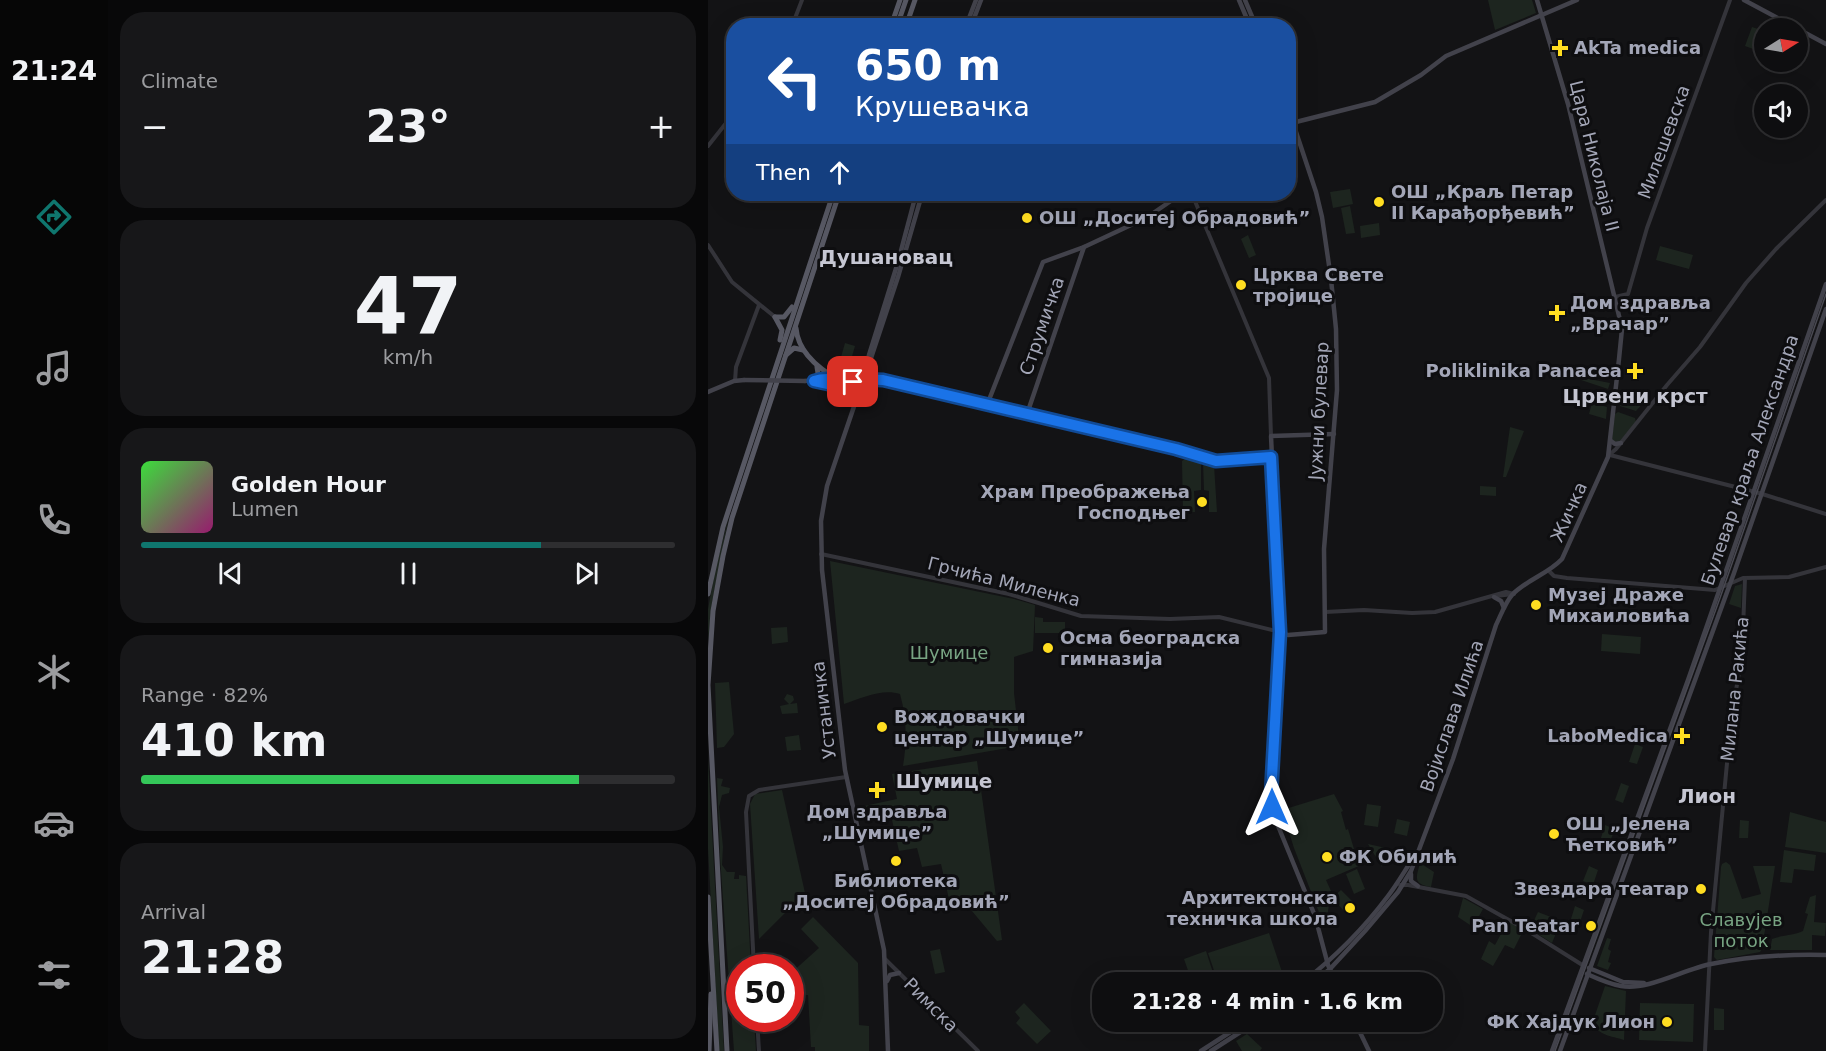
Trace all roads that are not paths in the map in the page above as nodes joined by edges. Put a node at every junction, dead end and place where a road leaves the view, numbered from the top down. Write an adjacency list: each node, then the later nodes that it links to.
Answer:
1 (802, 0): 14 (street)
2 (900, 0): 15 (highway)
3 (906, 0): 16 (highway)
4 (915, 0): 17 (highway)
5 (976, 0): 18 (main road)
6 (981, 0): 19 (main road)
7 (1239, 0): 20 (main road)
8 (1245, 0): 21 (main road)
9 (1537, 0): 13 (main road, Цара Николаја II)
10 (1577, 0): 13 (main road)
11 (1730, 0): 37 (street, Милешевска)
12 (1744, 0): 22 (main road)
13 (1542, 15): 24 (main road); 37 (main road, Цара Николаја II)
14 (795, 18)
15 (894, 18)
16 (900, 18)
17 (909, 18)
18 (969, 18)
19 (974, 18)
20 (1247, 18)
21 (1253, 18)
22 (1826, 44)
23 (726, 123): 26 (street)
24 (1296, 123)
25 (1296, 138): 56 (main road, Јужни булевар)
26 (708, 146)
27 (1826, 200): 59 (street)
28 (831, 201): 38 (highway)
29 (837, 201): 42 (highway)
30 (914, 201): 47 (main road, Устаничка)
31 (920, 201): 47 (main road, Устаничка)
32 (1171, 201): 35 (main road)
33 (1195, 201): 57 (street)
34 (708, 245): 39 (street)
35 (1084, 247): 54 (main road); 55 (main road, Струмичка)
36 (1826, 285): 62 (main road, Булевар краља Александра)
37 (1615, 297): 58 (main road, Цара Николаја II)
38 (797, 301): 41 (highway); 44 (highway)
39 (759, 305): 41 (street); 50 (street)
40 (1826, 309): 63 (main road, Булевар краља Александра)
41 (775, 317): 44 (highway)
42 (795, 323): 43 (highway); 45 (highway)
43 (804, 350): 45 (highway); 46 (highway)
44 (779, 353): 71 (highway)
45 (782, 364): 106 (highway)
46 (816, 365): 48 (highway); 51 (highway)
47 (866, 369): 49 (main road, Устаничка)
48 (839, 380): 51 (main road); 52 (main road)
49 (863, 380): 52 (main road); 54 (main road); 65 (main road, Устаничка)
50 (735, 381): 51 (main road, bridge); 53 (main road)
51 (813, 381): 52 (main road)
52 (857, 381)
53 (708, 392)
54 (987, 405): 55 (main road)
55 (1027, 414): 61 (main road)
56 (1334, 434): 57 (main road); 75 (main road, Јужни булевар)
57 (1271, 436): 61 (main road)
58 (1610, 441): 59 (main road); 60 (main road)
59 (1622, 443): 60 (street)
60 (1608, 455): 62 (street); 67 (main road, Жичка)
61 (1271, 457): 76 (main road)
62 (1754, 491): 63 (street); 70 (main road, Булевар краља Александра)
63 (1761, 494): 64 (street); 69 (main road, Булевар краља Александра)
64 (1826, 514)
65 (821, 554): 76 (street, Грчића Миленка); 78 (main road, Устаничка)
66 (1826, 567): 68 (street)
67 (1549, 571): 70 (street); 72 (main road, Жичка)
68 (1745, 578): 69 (street); 89 (street, Милана Ракића)
69 (1730, 583): 70 (street); 96 (main road, Булевар краља Александра)
70 (1719, 589): 90 (main road, Булевар краља Александра)
71 (708, 594)
72 (1514, 594): 73 (street); 74 (main road, Војислава Илића)
73 (1495, 596): 74 (main road); 75 (street)
74 (1503, 609): 79 (main road, Војислава Илића)
75 (1325, 612): 77 (main road, Јужни булевар)
76 (1280, 632): 77 (main road, Грчића Миленка); 88 (main road)
77 (1325, 632)
78 (846, 777): 85 (street); 87 (main road, Устаничка)
79 (1419, 850): 80 (main road, Војислава Илића); 83 (main road, Војислава Илића)
80 (1411, 872): 81 (main road, Војислава Илића); 82 (main road)
81 (1403, 884): 82 (street); 83 (street); 91 (main road, Војислава Илића)
82 (1418, 886): 90 (street)
83 (1394, 888): 88 (main road, Војислава Илића)
84 (708, 897): 98 (highway)
85 (753, 954)
86 (1826, 955): 89 (main road)
87 (885, 959): 97 (street, Римска); 99 (main road, Устаничка)
88 (1327, 962): 91 (main road); 92 (main road, Војислава Илића)
89 (1709, 964): 96 (main road); 115 (street, Милана Ракића)
90 (1584, 966): 95 (main road, Булевар краља Александра); 96 (main road)
91 (1330, 969): 93 (main road, Војислава Илића); 94 (main road)
92 (1315, 972)
93 (1326, 972)
94 (1331, 972)
95 (1581, 972): 96 (main road); 113 (main road, Булевар краља Александра)
96 (1590, 972): 114 (main road, Булевар краља Александра)
97 (899, 973): 99 (main road); 109 (street, Римска)
98 (713, 983): 104 (highway); 105 (highway)
99 (886, 983): 108 (main road, Устаничка)
100 (758, 1032): 107 (street)
101 (1230, 1032): 110 (main road)
102 (1240, 1032): 111 (main road)
103 (1360, 1032): 112 (main road)
104 (710, 1051)
105 (717, 1051)
106 (727, 1051)
107 (759, 1051)
108 (888, 1051)
109 (978, 1051)
110 (1201, 1051)
111 (1211, 1051)
112 (1369, 1051)
113 (1552, 1051)
114 (1560, 1051)
115 (1705, 1051)

